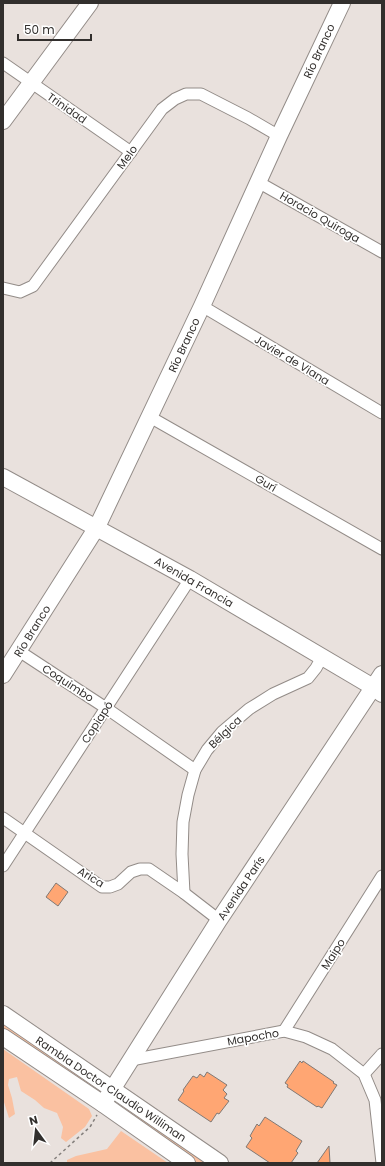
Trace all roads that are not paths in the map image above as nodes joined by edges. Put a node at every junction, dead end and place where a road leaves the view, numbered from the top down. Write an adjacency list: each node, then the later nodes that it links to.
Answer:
1 (90, 3): 4 (street)
2 (342, 3): 6 (street, Río Branco)
3 (3, 63): 4 (street, Trinidad)
4 (31, 83): 5 (street); 7 (street, Trinidad)
5 (3, 121)
6 (279, 136): 7 (street, Melo); 8 (street, Río Branco)
7 (131, 152): 10 (street, Melo)
8 (258, 182): 9 (street, Horacio Quiroga); 11 (street, Río Branco)
9 (382, 252)
10 (3, 288)
11 (202, 306): 12 (street, Javier de Viana); 13 (street, Río Branco)
12 (382, 413)
13 (150, 417): 15 (street, Río Branco); 16 (street, Gurí)
14 (3, 476): 15 (street, Avenida Francia)
15 (97, 527): 17 (street, Avenida Francia); 18 (street, Río Branco)
16 (382, 549)
17 (190, 579): 19 (street, Avenida Francia); 22 (street, Copiapó)
18 (19, 650): 20 (street, Río Branco); 22 (street, Coquimbo)
19 (322, 657): 21 (street, Avenida Francia); 23 (street, Bélgica)
20 (3, 675)
21 (379, 685): 29 (street, Avenida París)
22 (106, 708): 23 (street, Coquimbo); 25 (street, Copiapó)
23 (195, 770): 28 (street, Bélgica)
24 (3, 818): 25 (street, Arica)
25 (25, 833): 26 (street, Copiapó); 28 (street, Arica)
26 (3, 866)
27 (382, 876): 31 (street, Maipo)
28 (184, 893): 29 (street, Arica)
29 (219, 920): 34 (street, Avenida París)
30 (3, 1014): 36 (street, Rambla Doctor Claudio Williman)
31 (284, 1032): 34 (street, Mapocho); 35 (street, Mapocho)
32 (3, 1037): 37 (street, Rambla Doctor Claudio Williman)
33 (382, 1054): 35 (street)
34 (131, 1060): 36 (street, Avenida París)
35 (364, 1074): 40 (street)
36 (111, 1089): 37 (street, Avenida París); 39 (street, Rambla Doctor Claudio Williman)
37 (103, 1104): 38 (street, Rambla Doctor Claudio Williman)
38 (187, 1163)
39 (220, 1163)
40 (382, 1163)

